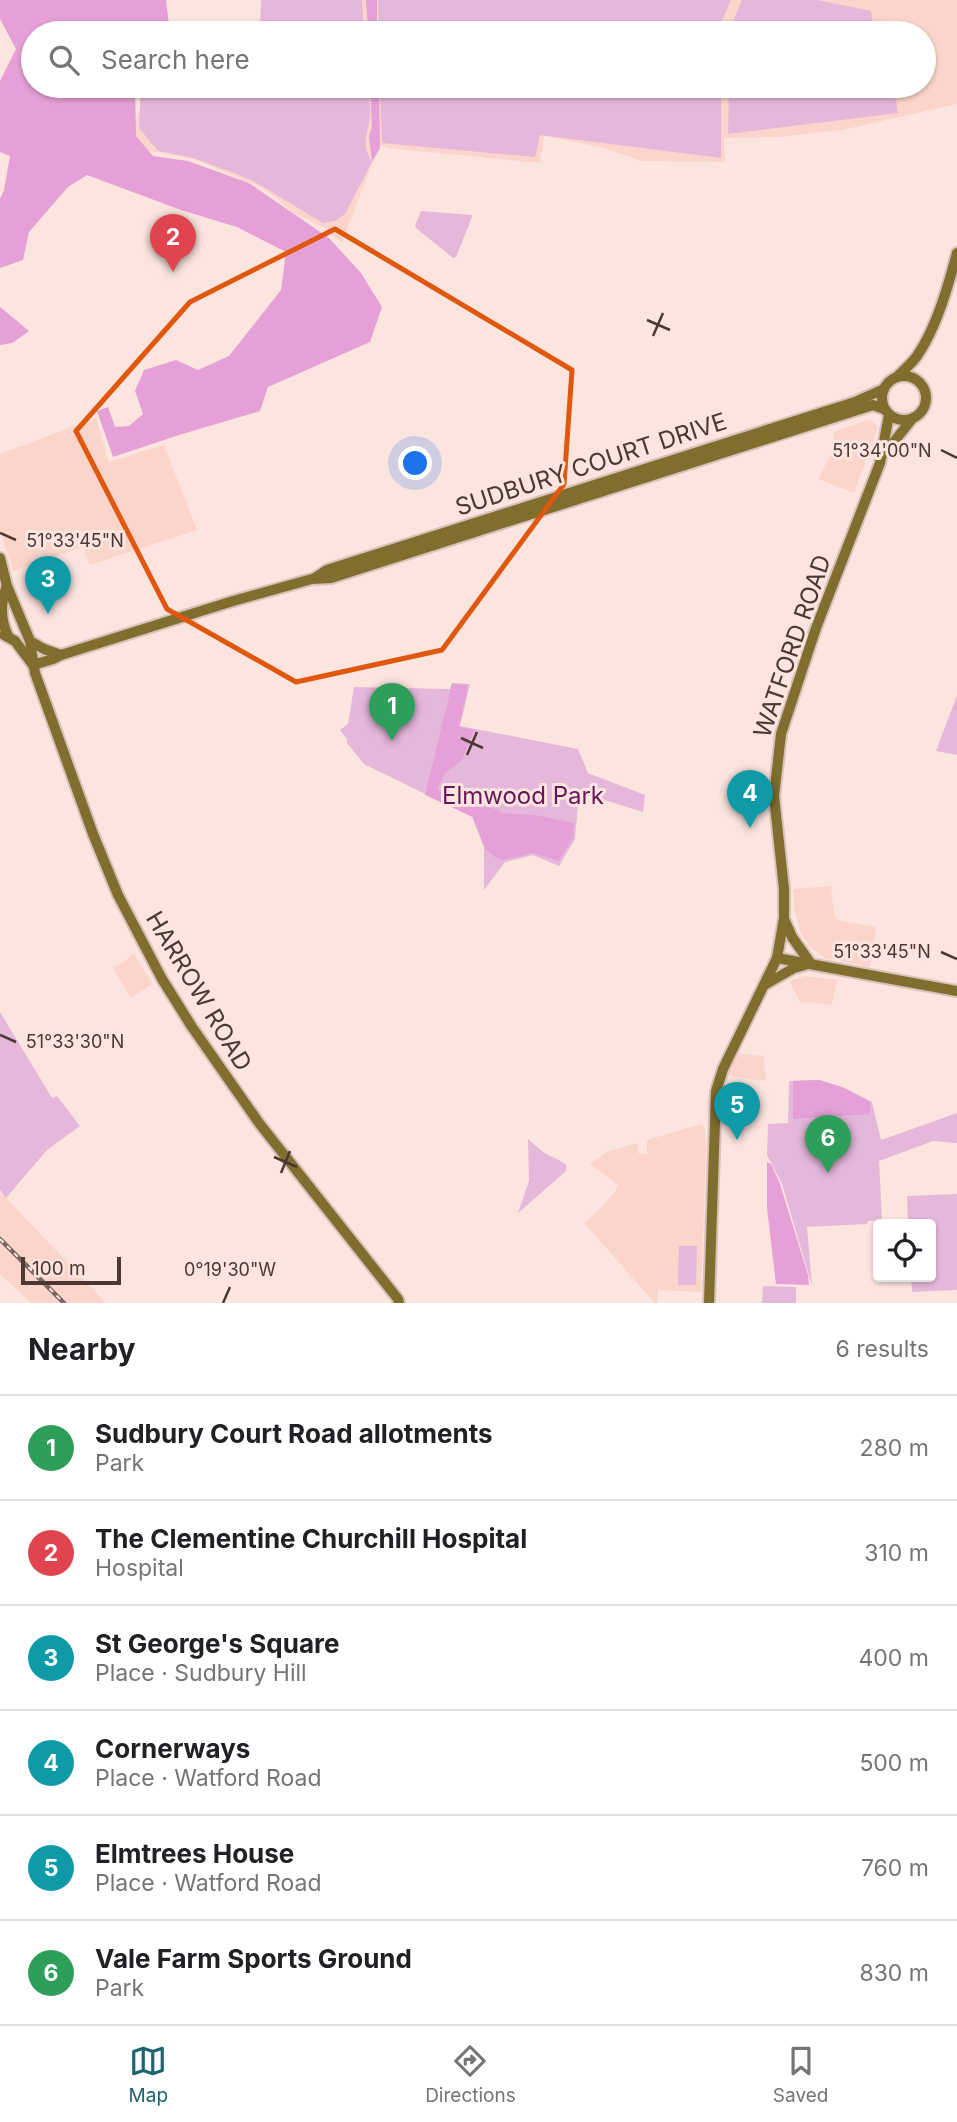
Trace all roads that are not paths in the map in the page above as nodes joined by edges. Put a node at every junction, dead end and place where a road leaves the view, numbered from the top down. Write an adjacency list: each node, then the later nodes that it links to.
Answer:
1 (957, 253): 2 (main road)
2 (917, 357): 3 (main road); 4 (main road)
3 (898, 376): 4 (main road); 5 (main road)
4 (917, 380): 7 (main road)
5 (884, 388): 6 (main road); 10 (main road, SUDBURY COURT DRIVE)
6 (887, 412): 7 (main road); 8 (main road, WATFORD ROAD); 10 (main road, SUDBURY COURT DRIVE)
7 (912, 419): 8 (main road, WATFORD ROAD)
8 (883, 455): 18 (main road, WATFORD ROAD)
9 (0, 558): 11 (main road, HARROW ROAD)
10 (312, 579): 16 (main road, SUDBURY COURT DRIVE)
11 (7, 586): 12 (main road); 13 (main road, HARROW ROAD)
12 (1, 619): 13 (main road); 14 (main road, HARROW ROAD)
13 (22, 623): 14 (main road); 15 (main road, HARROW ROAD)
14 (8, 637): 17 (main road, HARROW ROAD)
15 (30, 640): 16 (main road); 17 (main road, HARROW ROAD)
16 (61, 654): 17 (main road, SUDBURY COURT DRIVE)
17 (33, 665): 23 (main road, HARROW ROAD)
18 (784, 918): 19 (main road, WATFORD ROAD); 20 (main road)
19 (777, 958): 20 (main road); 21 (main road, WATFORD ROAD)
20 (811, 964): 21 (main road); 22 (main road)
21 (766, 985): 24 (main road, WATFORD ROAD)
22 (957, 990)
23 (401, 1302)
24 (709, 1303)

